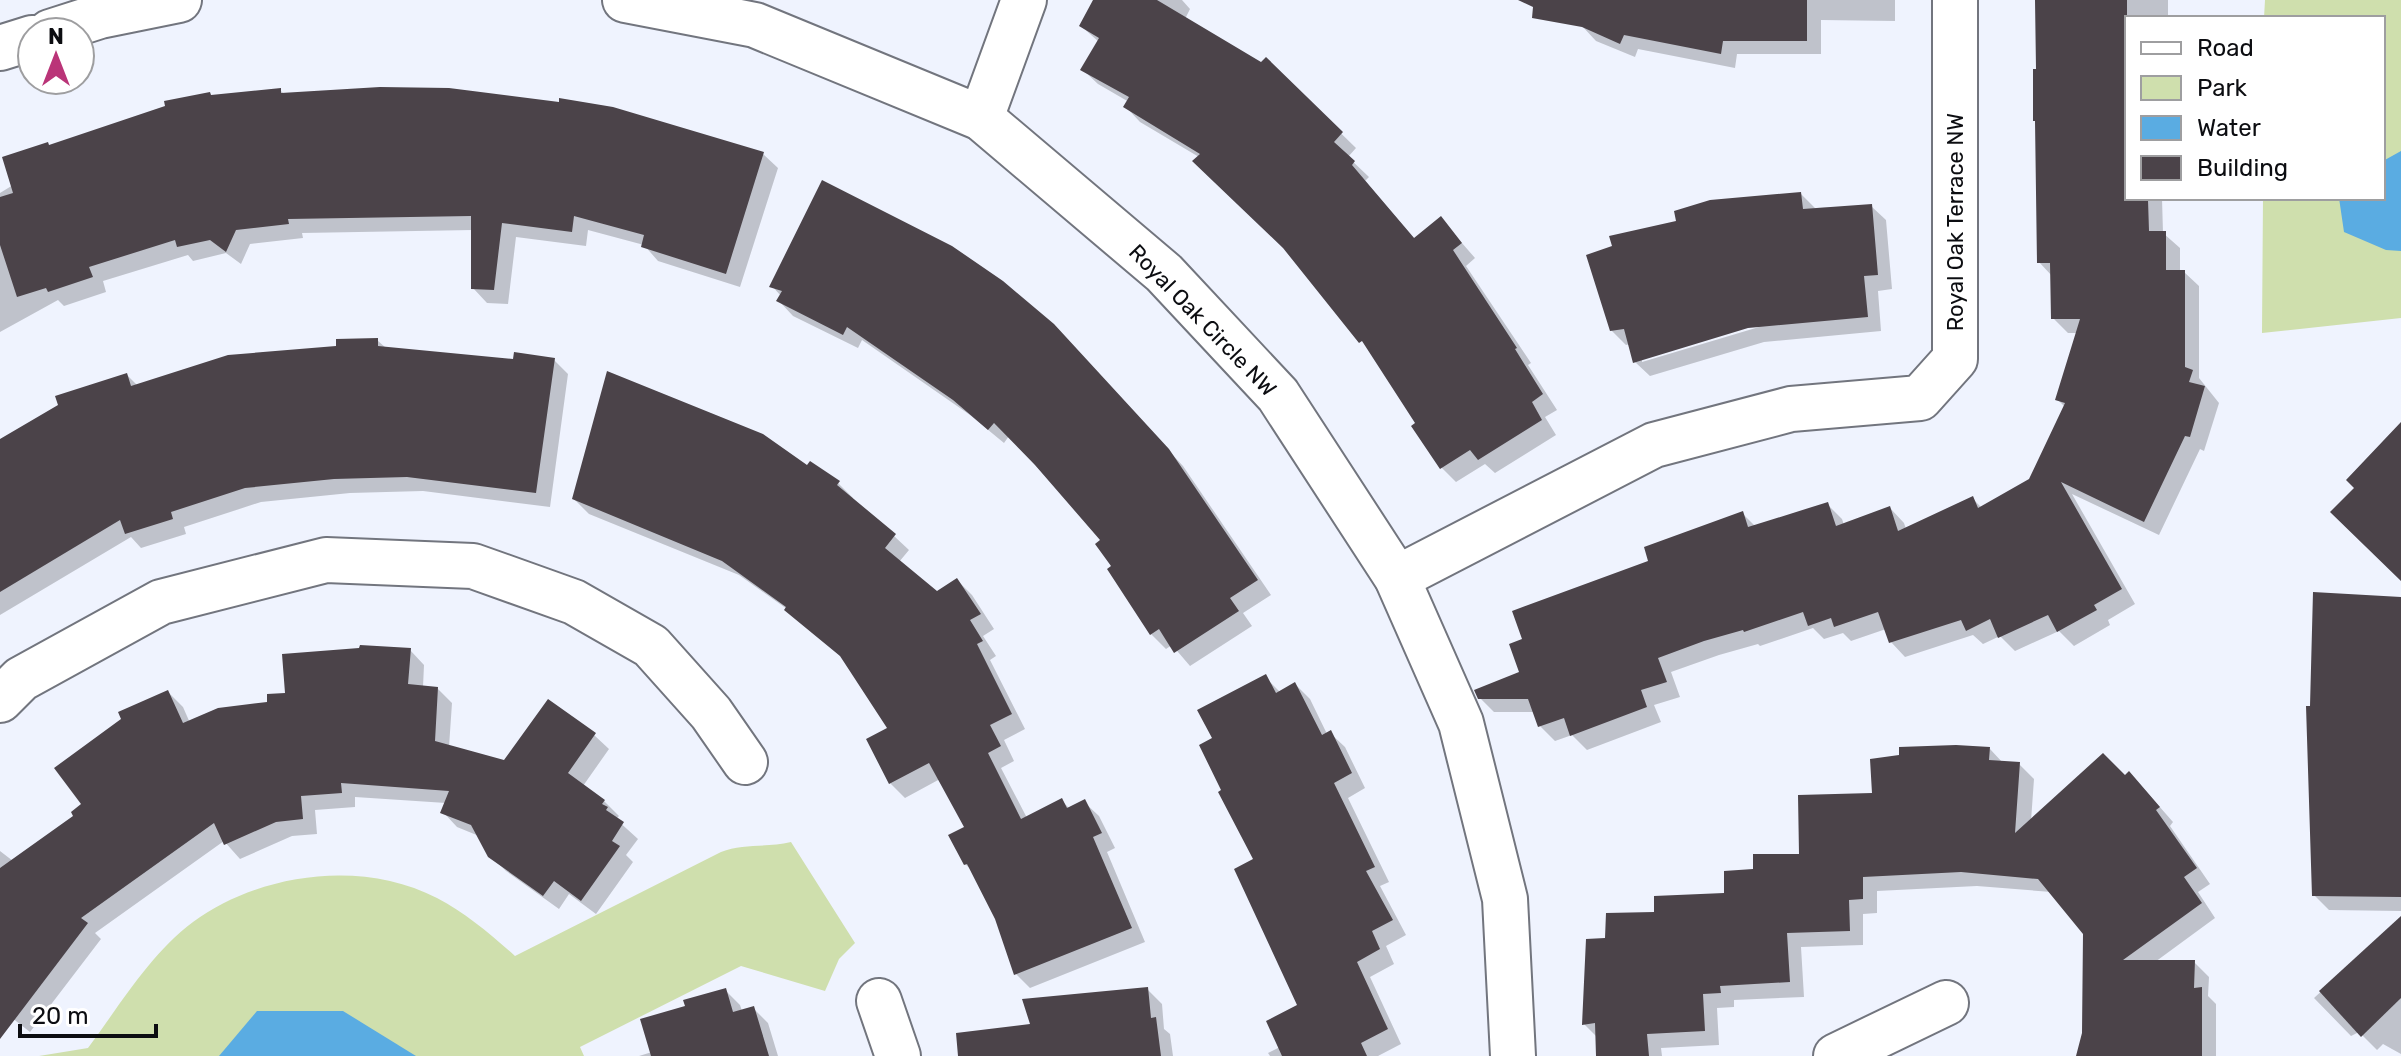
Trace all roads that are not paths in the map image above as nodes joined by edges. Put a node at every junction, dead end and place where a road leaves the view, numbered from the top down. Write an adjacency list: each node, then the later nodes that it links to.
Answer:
1 (179, 0): 5 (street)
2 (625, 0): 6 (street, Royal Oak Circle NW)
3 (1024, 0): 6 (street)
4 (1955, 0): 7 (street, Royal Oak Terrace NW)
5 (96, 17)
6 (981, 118): 7 (street, Royal Oak Circle NW)
7 (1397, 578): 13 (street, Royal Oak Circle NW)
8 (0, 700): 9 (street)
9 (745, 762)
10 (879, 1001): 12 (street)
11 (1946, 1003): 14 (street)
12 (898, 1056)
13 (1513, 1056)
14 (1836, 1056)

